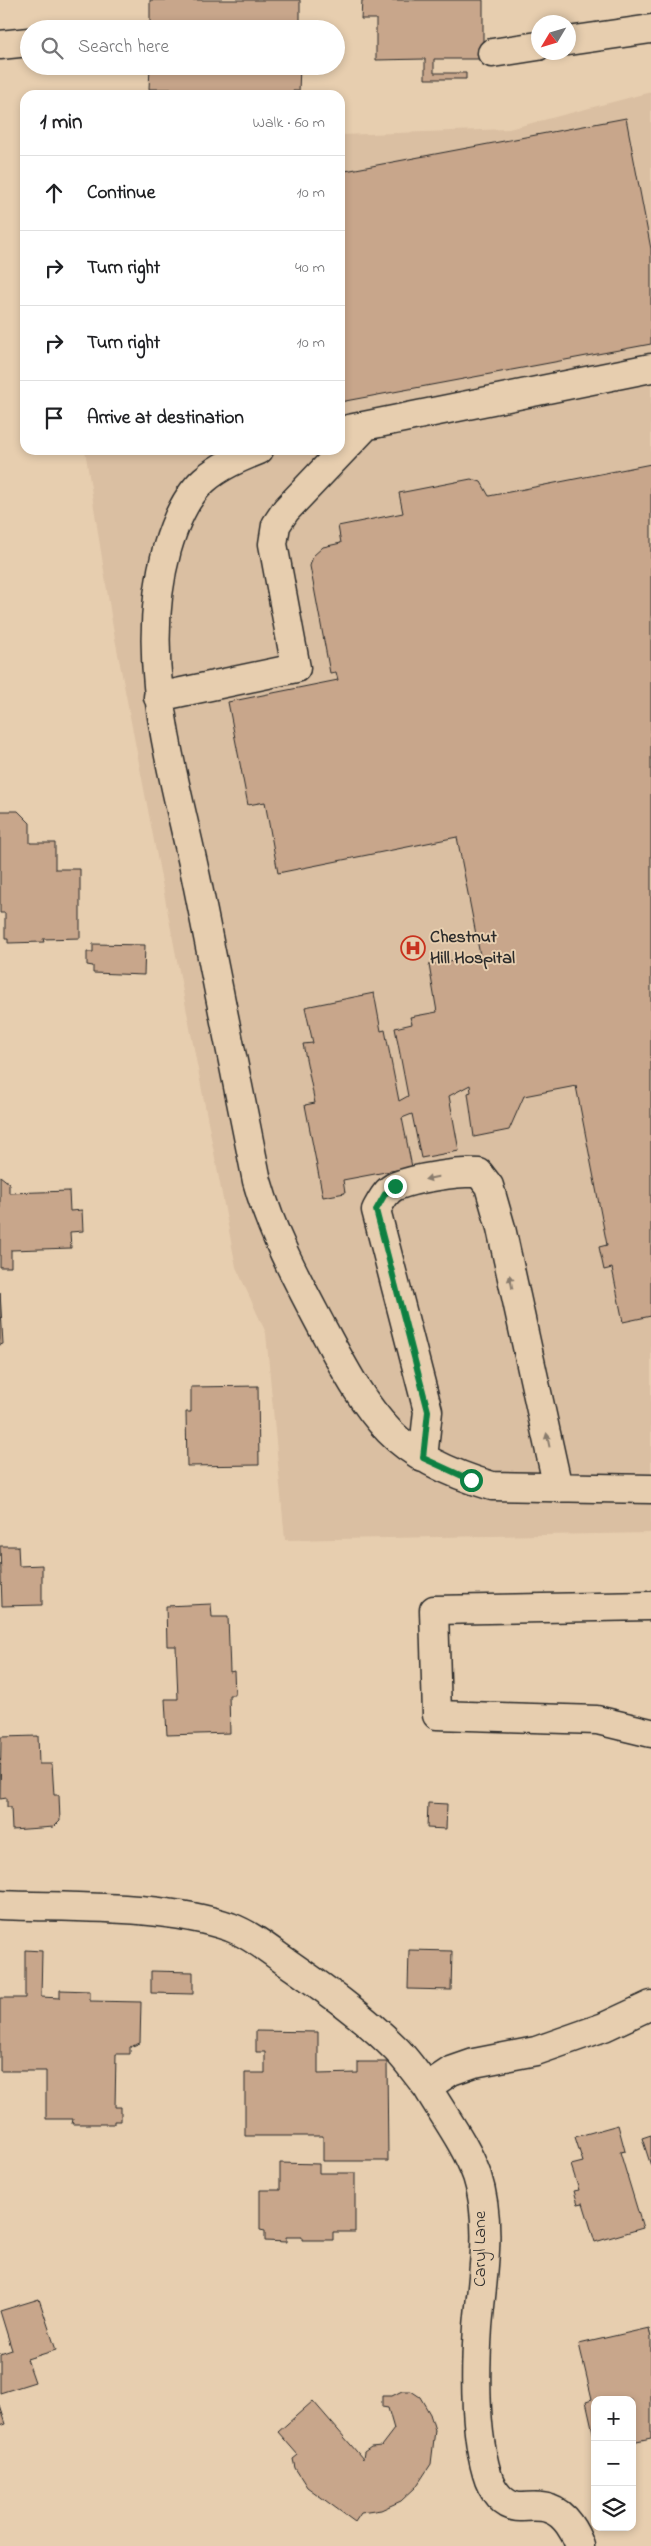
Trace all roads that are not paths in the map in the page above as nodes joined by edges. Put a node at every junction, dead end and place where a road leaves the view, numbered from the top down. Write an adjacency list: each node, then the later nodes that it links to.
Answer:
1 (651, 30): 2 (street)
2 (576, 40)
3 (20, 43): 4 (street)
4 (0, 45)
5 (531, 47): 6 (street)
6 (492, 53)
7 (651, 368): 8 (street)
8 (366, 426): 9 (street); 10 (street)
9 (345, 430)
10 (345, 447)
11 (248, 455): 13 (street)
12 (338, 455): 13 (street)
13 (158, 697): 14 (street)
14 (423, 1458): 15 (street); 15 (street, one-way to 14)
15 (558, 1488): 16 (street)
16 (651, 1489)
17 (651, 1606): 18 (street)
18 (651, 1733)
19 (0, 1905): 21 (street, Caryl Lane)
20 (651, 2006): 21 (street)
21 (427, 2087): 22 (street, Caryl Lane)
22 (580, 2546)

